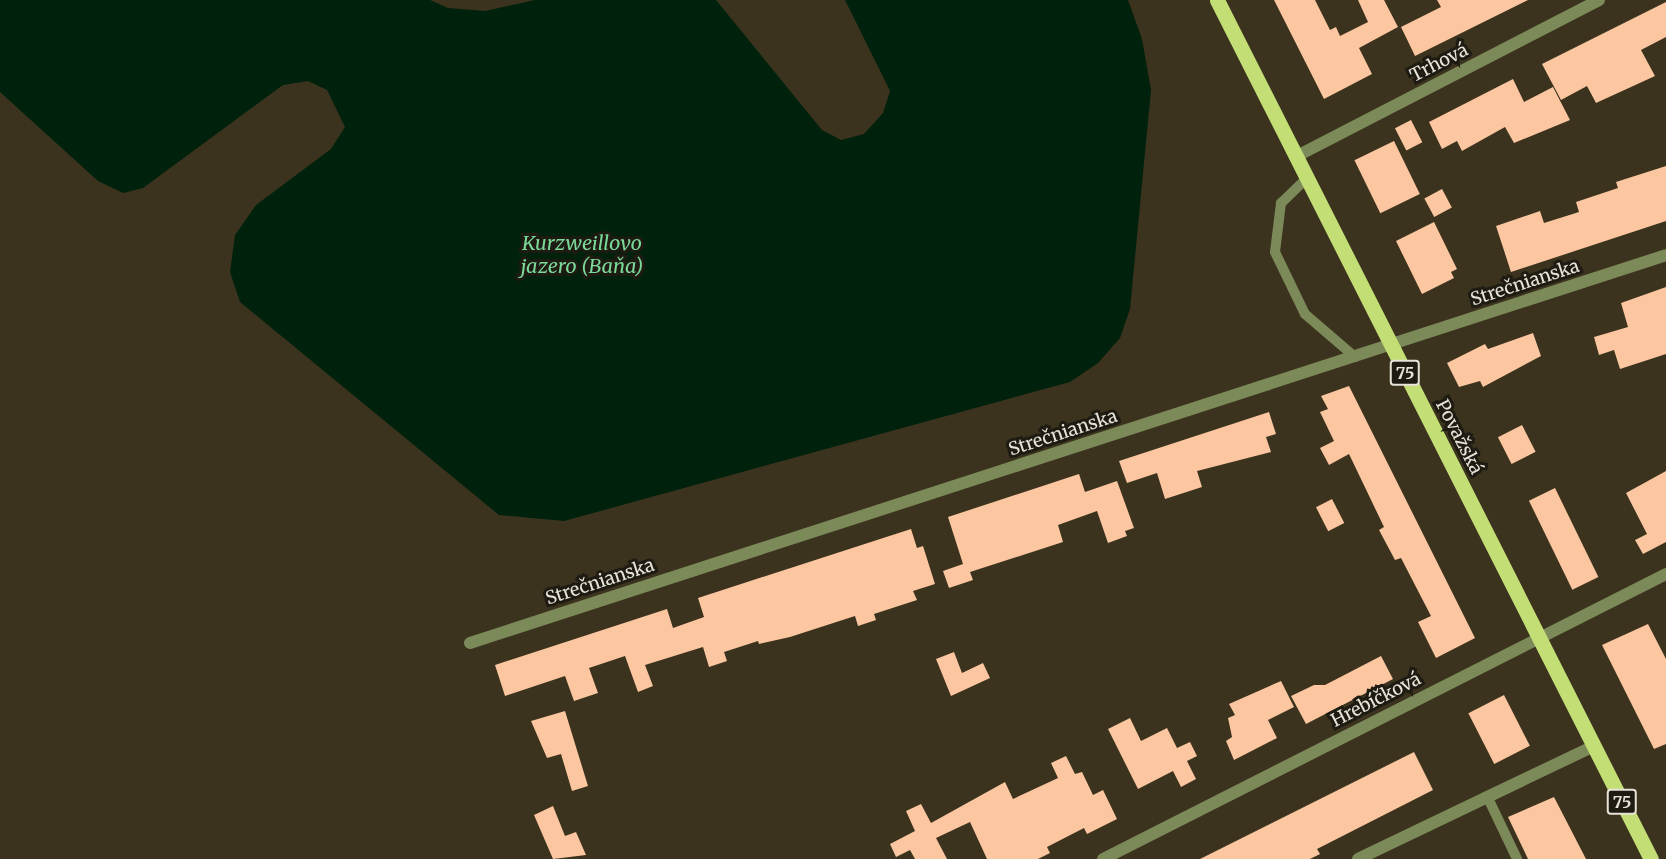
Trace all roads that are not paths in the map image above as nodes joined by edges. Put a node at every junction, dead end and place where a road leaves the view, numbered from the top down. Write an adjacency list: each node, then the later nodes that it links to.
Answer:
1 (1217, 0): 3 (main road, Považská / 75)
2 (1599, 0): 3 (street, Trhová)
3 (1295, 157): 4 (main road, Považská / 75)
4 (1306, 179): 6 (main road, Považská / 75); 7 (lane)
5 (1666, 255): 6 (street, Strečnianska)
6 (1391, 346): 7 (street, Strečnianska); 9 (main road, Považská / 75)
7 (1355, 357): 10 (street, Strečnianska)
8 (1666, 574): 9 (street, Hrebíčková)
9 (1539, 638): 11 (main road, Považská / 75); 13 (street, Hrebíčková)
10 (470, 643)
11 (1594, 746): 12 (street); 16 (main road, Považská / 75)
12 (1487, 796): 14 (street); 15 (lane)
13 (1103, 859)
14 (1358, 859)
15 (1517, 859)
16 (1651, 859)

